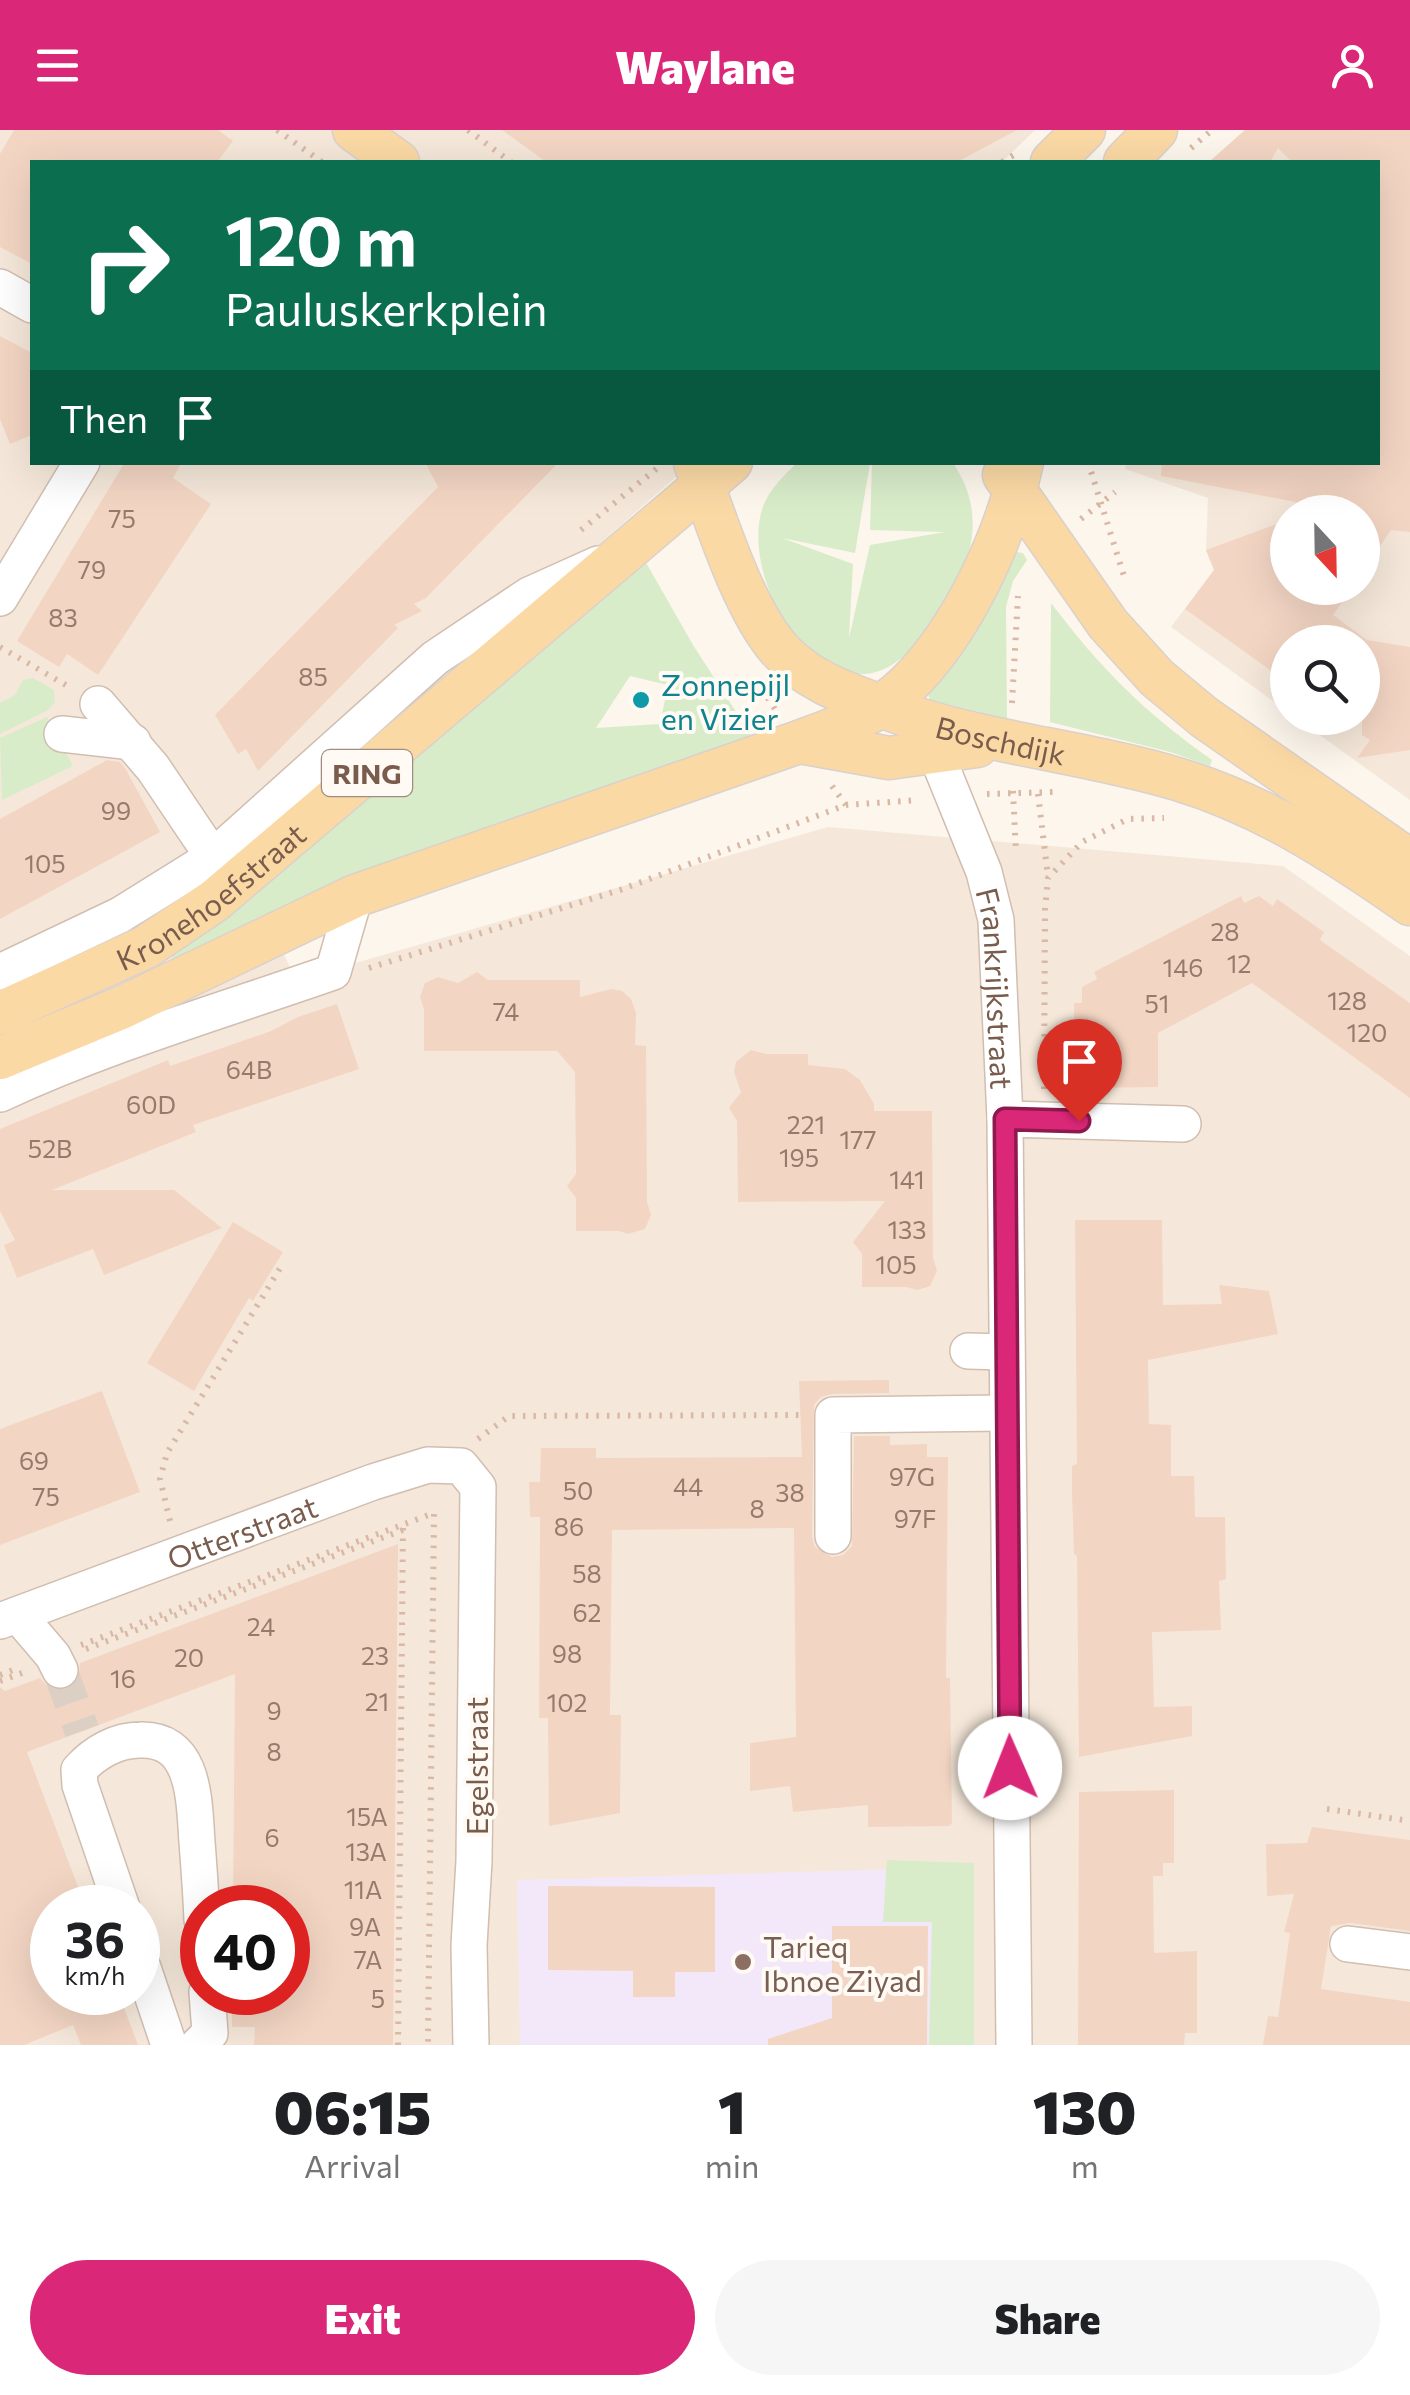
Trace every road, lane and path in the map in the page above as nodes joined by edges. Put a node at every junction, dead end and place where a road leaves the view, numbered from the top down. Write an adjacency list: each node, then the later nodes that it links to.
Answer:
1 (277, 130): 6 (path)
2 (354, 130): 7 (main road)
3 (468, 130): 8 (path)
4 (1084, 130): 9 (main road)
5 (1156, 130): 10 (main road)
6 (319, 160)
7 (395, 160)
8 (508, 160)
9 (1054, 160)
10 (1127, 160)
11 (0, 287): 12 (street)
12 (30, 304)
13 (80, 465): 22 (street)
14 (1089, 465): 18 (path)
15 (710, 471): 20 (main road, Kronehoefstraat / RING); 25 (main road, Boschdijk)
16 (1011, 472): 19 (main road); 25 (main road, Kronehoefstraat)
17 (1115, 492): 18 (path)
18 (1099, 501): 19 (path); 21 (path)
19 (1052, 546): 30 (path); 36 (main road)
20 (627, 551): 35 (street, Kronehoefstraat); 42 (main road, Kronehoefstraat / RING)
21 (1126, 582)
22 (0, 598)
23 (0, 647): 24 (path)
24 (98, 704): 28 (street)
25 (880, 706): 27 (main road, Boschdijk); 29 (main road, Kronehoefstraat)
26 (62, 734): 28 (street)
27 (929, 737): 29 (main road, Boschdijk); 30 (main road, Boschdijk); 45 (street, Frankrijkstraat)
28 (133, 742): 35 (street)
29 (799, 742): 38 (main road, Kronehoefstraat)
30 (1011, 742): 32 (path, Boschdijk); 39 (main road, Boschdijk)
31 (1071, 789): 32 (path, Boschdijk)
32 (1038, 794): 37 (path)
33 (846, 805): 41 (path)
34 (1175, 818): 37 (path)
35 (214, 857): 40 (street, Kronehoefstraat)
36 (1410, 861)
37 (1048, 878): 46 (path)
38 (355, 896): 41 (street); 43 (main road, Kronehoefstraat)
39 (1410, 904)
40 (0, 972)
41 (334, 972): 44 (street)
42 (0, 1013)
43 (0, 1058)
44 (0, 1094)
45 (1005, 1119): 46 (street); 50 (street, Frankrijkstraat)
46 (1044, 1120): 47 (street)
47 (1183, 1124)
48 (282, 1264): 56 (path)
49 (968, 1351): 50 (street)
50 (1005, 1352): 51 (street, Frankrijkstraat)
51 (1006, 1412): 52 (street); 73 (street, Frankrijkstraat)
52 (833, 1415): 53 (path); 55 (street)
53 (469, 1476): 56 (street, Otterstraat); 72 (street, Egelstraat)
54 (402, 1527): 58 (path); 70 (path); 71 (path)
55 (834, 1536)
56 (181, 1556): 57 (street, Otterstraat)
57 (9, 1618): 58 (street)
58 (56, 1662): 59 (path)
59 (0, 1675)
60 (1327, 1810): 61 (path)
61 (1410, 1821)
62 (114, 1885): 63 (street)
63 (200, 1885)
64 (1348, 1944): 65 (street)
65 (1410, 1952)
66 (159, 2015): 68 (street)
67 (209, 2015): 69 (street)
68 (169, 2045)
69 (198, 2045)
70 (398, 2045)
71 (428, 2045)
72 (471, 2045)
73 (1014, 2045)

